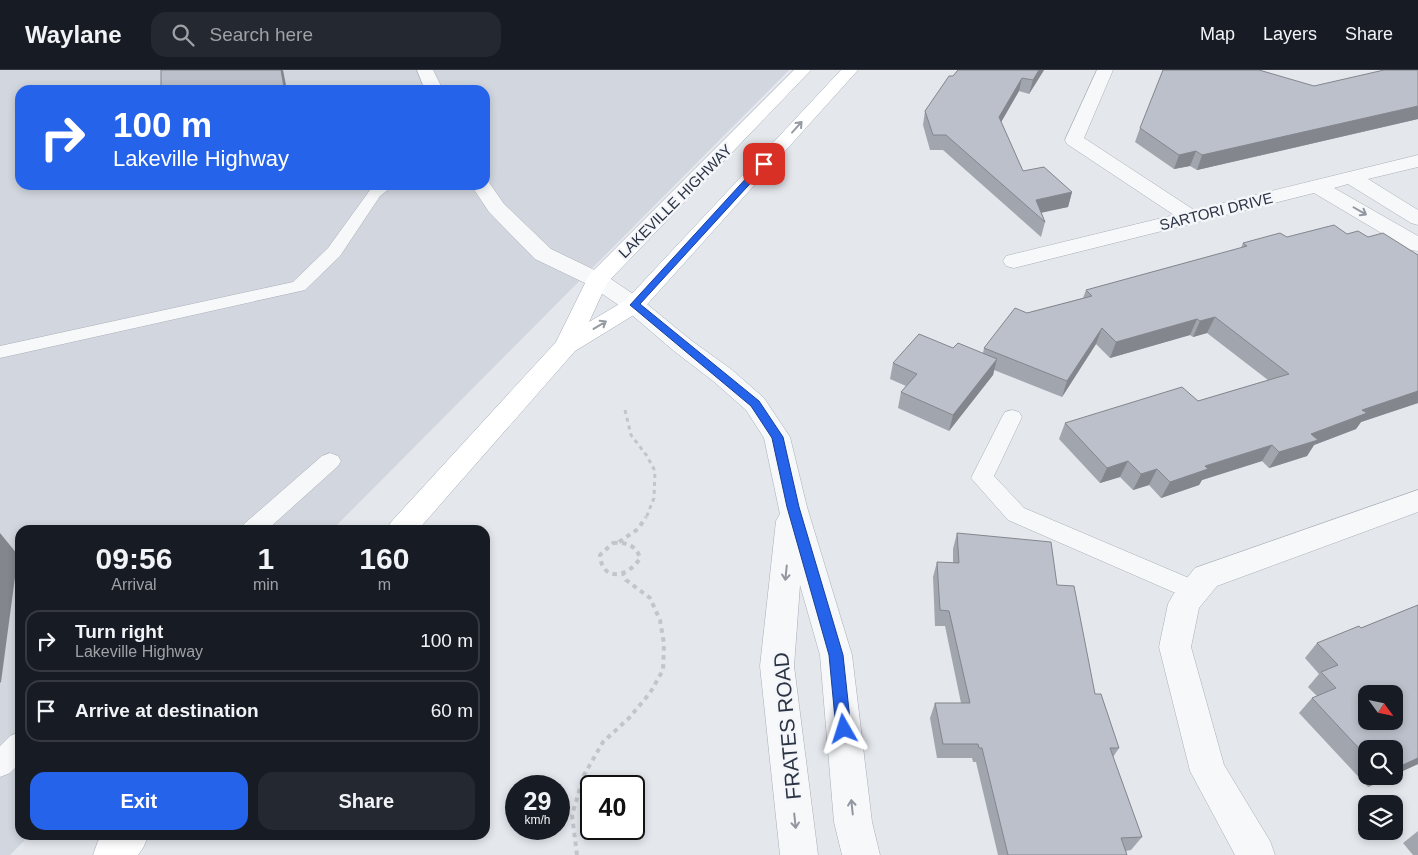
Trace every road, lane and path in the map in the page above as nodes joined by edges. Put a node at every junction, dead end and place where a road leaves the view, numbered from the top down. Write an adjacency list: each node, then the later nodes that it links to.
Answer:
1 (425, 70): 5 (street)
2 (804, 70): 15 (main road, LAKEVILLE HIGHWAY)
3 (850, 70): 16 (main road, LAKEVILLE HIGHWAY, one-way to 3)
4 (1105, 70): 11 (street)
5 (432, 85)
6 (1418, 161): 7 (street, SARTORI DRIVE)
7 (1352, 178): 8 (street, SARTORI DRIVE); 12 (street)
8 (1318, 187): 11 (street, SARTORI DRIVE); 13 (street, one-way to 13)
9 (379, 190): 18 (lane)
10 (484, 190): 15 (street, FRATES ROAD)
11 (1191, 217): 14 (street, SARTORI DRIVE)
12 (1418, 219)
13 (1418, 245)
14 (1014, 261)
15 (597, 280): 16 (street, FRATES ROAD); 17 (main road, LAKEVILLE HIGHWAY)
16 (634, 305): 17 (main road, LAKEVILLE HIGHWAY, one-way to 16); 23 (street, FRATES ROAD)
17 (566, 346): 25 (main road, LAKEVILLE HIGHWAY)
18 (0, 352)
19 (625, 410): 26 (path)
20 (1012, 417): 28 (lane)
21 (330, 461): 24 (lane)
22 (1418, 500): 28 (street)
23 (793, 507): 34 (street, FRATES ROAD, one-way to 34); 35 (street, FRATES ROAD, one-way to 23)
24 (258, 525)
25 (405, 525)
26 (619, 542): 27 (path); 27 (path)
27 (623, 574): 33 (path)
28 (1195, 591): 36 (street)
29 (15, 750): 30 (lane)
30 (0, 764)
31 (126, 840): 32 (main road)
32 (112, 855)
33 (576, 855)
34 (799, 855)
35 (861, 855)
36 (1256, 855)

